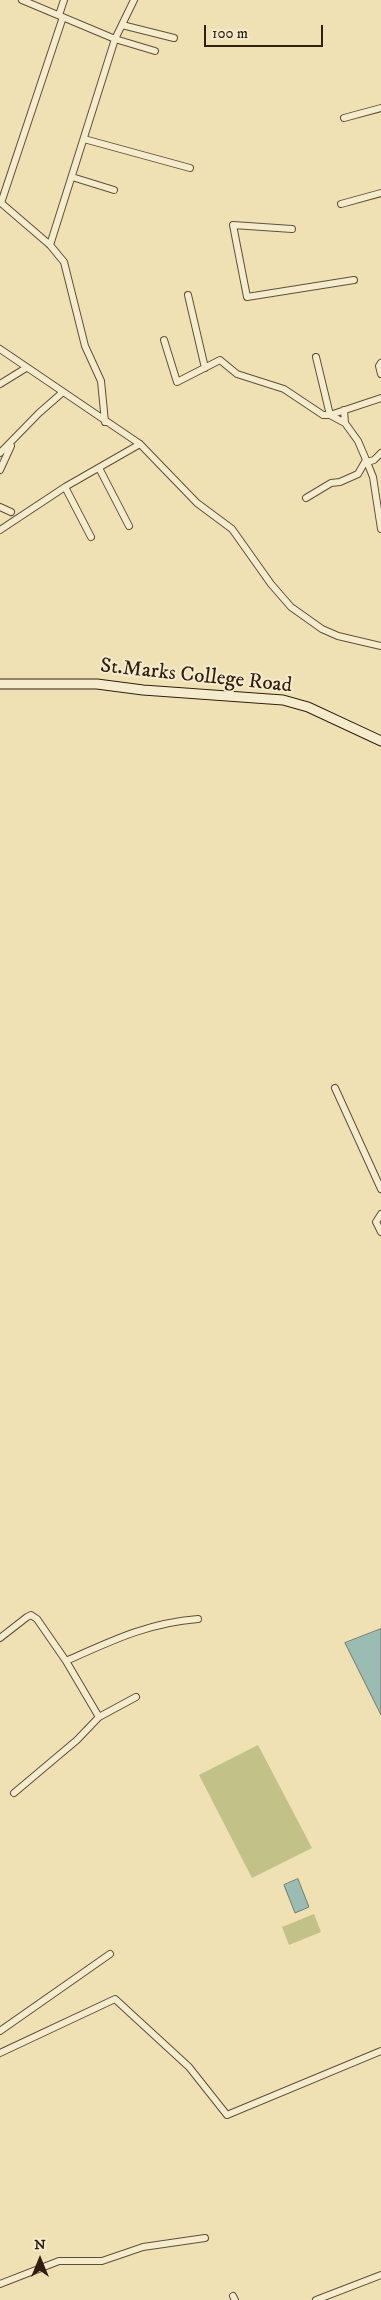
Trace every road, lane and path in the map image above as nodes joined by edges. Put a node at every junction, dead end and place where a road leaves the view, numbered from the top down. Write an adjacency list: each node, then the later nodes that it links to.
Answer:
1 (22, 0): 4 (street)
2 (64, 0): 5 (street)
3 (134, 0): 6 (street)
4 (35, 3): 5 (street)
5 (61, 16): 8 (street); 17 (street)
6 (122, 25): 7 (street); 8 (street)
7 (174, 38)
8 (116, 39): 9 (street); 12 (street)
9 (154, 50)
10 (381, 108): 11 (street)
11 (344, 118)
12 (84, 139): 13 (street); 14 (street)
13 (190, 168)
14 (72, 178): 15 (street); 20 (street)
15 (114, 190)
16 (381, 193): 18 (street)
17 (0, 203): 20 (street)
18 (341, 204)
19 (292, 229): 21 (street)
20 (50, 245): 35 (street)
21 (354, 280)
22 (188, 295): 28 (street)
23 (164, 340): 28 (street)
24 (0, 349): 27 (street)
25 (316, 357): 34 (street)
26 (381, 363): 29 (street)
27 (26, 368): 30 (street); 31 (street)
28 (205, 368): 34 (street)
29 (381, 374)
30 (0, 384)
31 (63, 392): 35 (street); 37 (street)
32 (381, 398): 33 (street)
33 (344, 410): 34 (street); 36 (street)
34 (330, 415): 36 (street)
35 (105, 422): 38 (street)
36 (345, 422): 41 (street)
37 (12, 442): 39 (street); 43 (street)
38 (140, 444): 42 (street); 52 (street)
39 (0, 453)
40 (381, 453): 41 (street)
41 (367, 461): 45 (street); 49 (street)
42 (99, 468): 44 (street); 48 (street)
43 (0, 470)
44 (65, 488): 50 (street); 51 (street)
45 (306, 498)
46 (0, 507): 47 (street)
47 (11, 512)
48 (129, 526)
49 (381, 529)
50 (0, 530)
51 (91, 537)
52 (381, 646)
53 (0, 684): 54 (main road, St.Marks College Road)
54 (381, 741)
55 (335, 1088): 56 (street)
56 (381, 1188)
57 (381, 1214): 58 (street)
58 (381, 1232)
59 (198, 1619): 61 (street)
60 (0, 1638): 61 (street)
61 (66, 1661): 63 (street)
62 (136, 1697): 63 (street)
63 (99, 1717): 64 (street)
64 (14, 1793)
65 (110, 1954): 66 (street)
66 (0, 2030)
67 (381, 2051): 68 (street)
68 (0, 2052)
69 (205, 2238): 71 (street)
70 (381, 2275): 72 (street)
71 (0, 2284)
72 (316, 2300)

